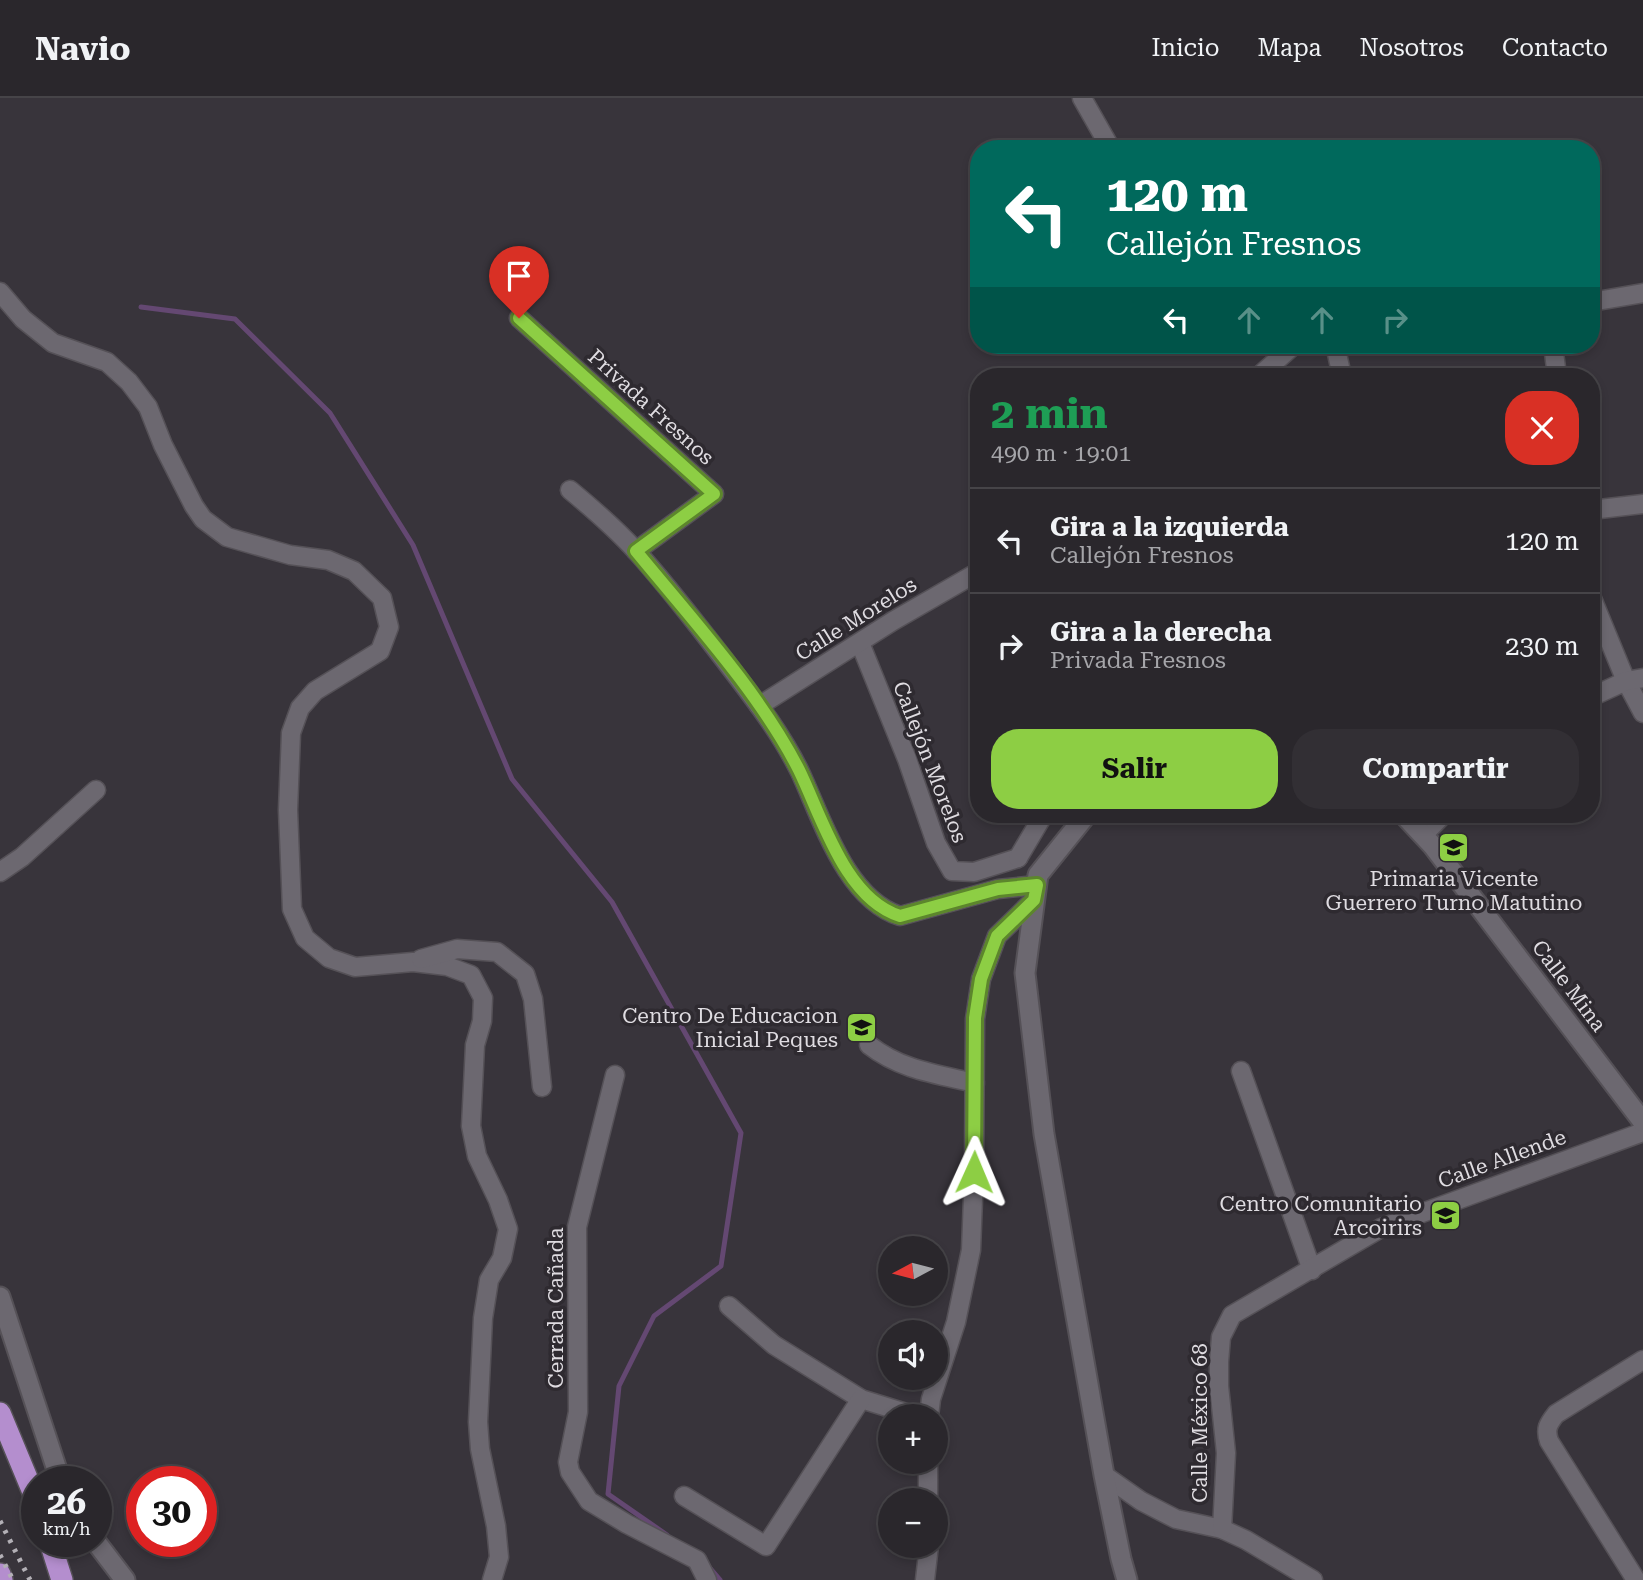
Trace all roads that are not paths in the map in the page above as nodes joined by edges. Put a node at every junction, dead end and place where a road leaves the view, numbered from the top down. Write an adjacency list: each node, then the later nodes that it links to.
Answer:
1 (1082, 98): 2 (street)
2 (1106, 140)
3 (0, 292): 29 (street)
4 (1643, 293): 5 (street)
5 (1600, 300)
6 (519, 318): 12 (street, Privada Fresnos)
7 (1284, 354): 8 (street)
8 (1268, 368)
9 (570, 490): 12 (street)
10 (1643, 503): 11 (street)
11 (1600, 509)
12 (636, 551): 18 (street)
13 (970, 577): 15 (street, Calle Morelos)
14 (1600, 613): 16 (street)
15 (860, 643): 18 (street, Calle Morelos); 26 (street, Callejón Morelos)
16 (1635, 680): 17 (street); 19 (street)
17 (1600, 694)
18 (759, 706): 28 (street)
19 (1643, 713)
20 (96, 790): 27 (street)
21 (1039, 823): 26 (street)
22 (1081, 823): 28 (street)
23 (1412, 823): 25 (street, Calle Mina)
24 (1435, 823): 25 (street)
25 (1424, 834): 35 (street, Calle Mina)
26 (1018, 859): 28 (street)
27 (0, 872)
28 (1036, 886): 33 (street); 48 (street)
29 (413, 962): 34 (street); 58 (street)
30 (869, 1045): 33 (street)
31 (1241, 1070): 37 (street)
32 (615, 1075): 59 (street, Cerrada Cañada)
33 (975, 1083): 44 (street)
34 (542, 1087)
35 (1643, 1122)
36 (1643, 1132): 37 (street, Calle Allende)
37 (1312, 1270): 40 (street, Calle Allende)
38 (0, 1297): 47 (street)
39 (729, 1307): 42 (street)
40 (1232, 1315): 50 (street, Calle México 68)
41 (1643, 1360): 63 (street)
42 (861, 1399): 43 (street); 49 (street)
43 (878, 1404)
44 (930, 1404)
45 (0, 1413): 46 (highway)
46 (22, 1466)
47 (56, 1466)
48 (1104, 1475): 50 (street, Calle México 68); 61 (street)
49 (684, 1496)
50 (1222, 1529): 62 (street)
51 (55, 1557): 56 (highway)
52 (107, 1557): 57 (street)
53 (928, 1558): 60 (street)
54 (0, 1574): 55 (highway)
55 (2, 1580)
56 (62, 1580)
57 (125, 1580)
58 (492, 1580)
59 (707, 1580)
60 (925, 1580)
61 (1127, 1580)
62 (1313, 1580)
63 (1636, 1580)

